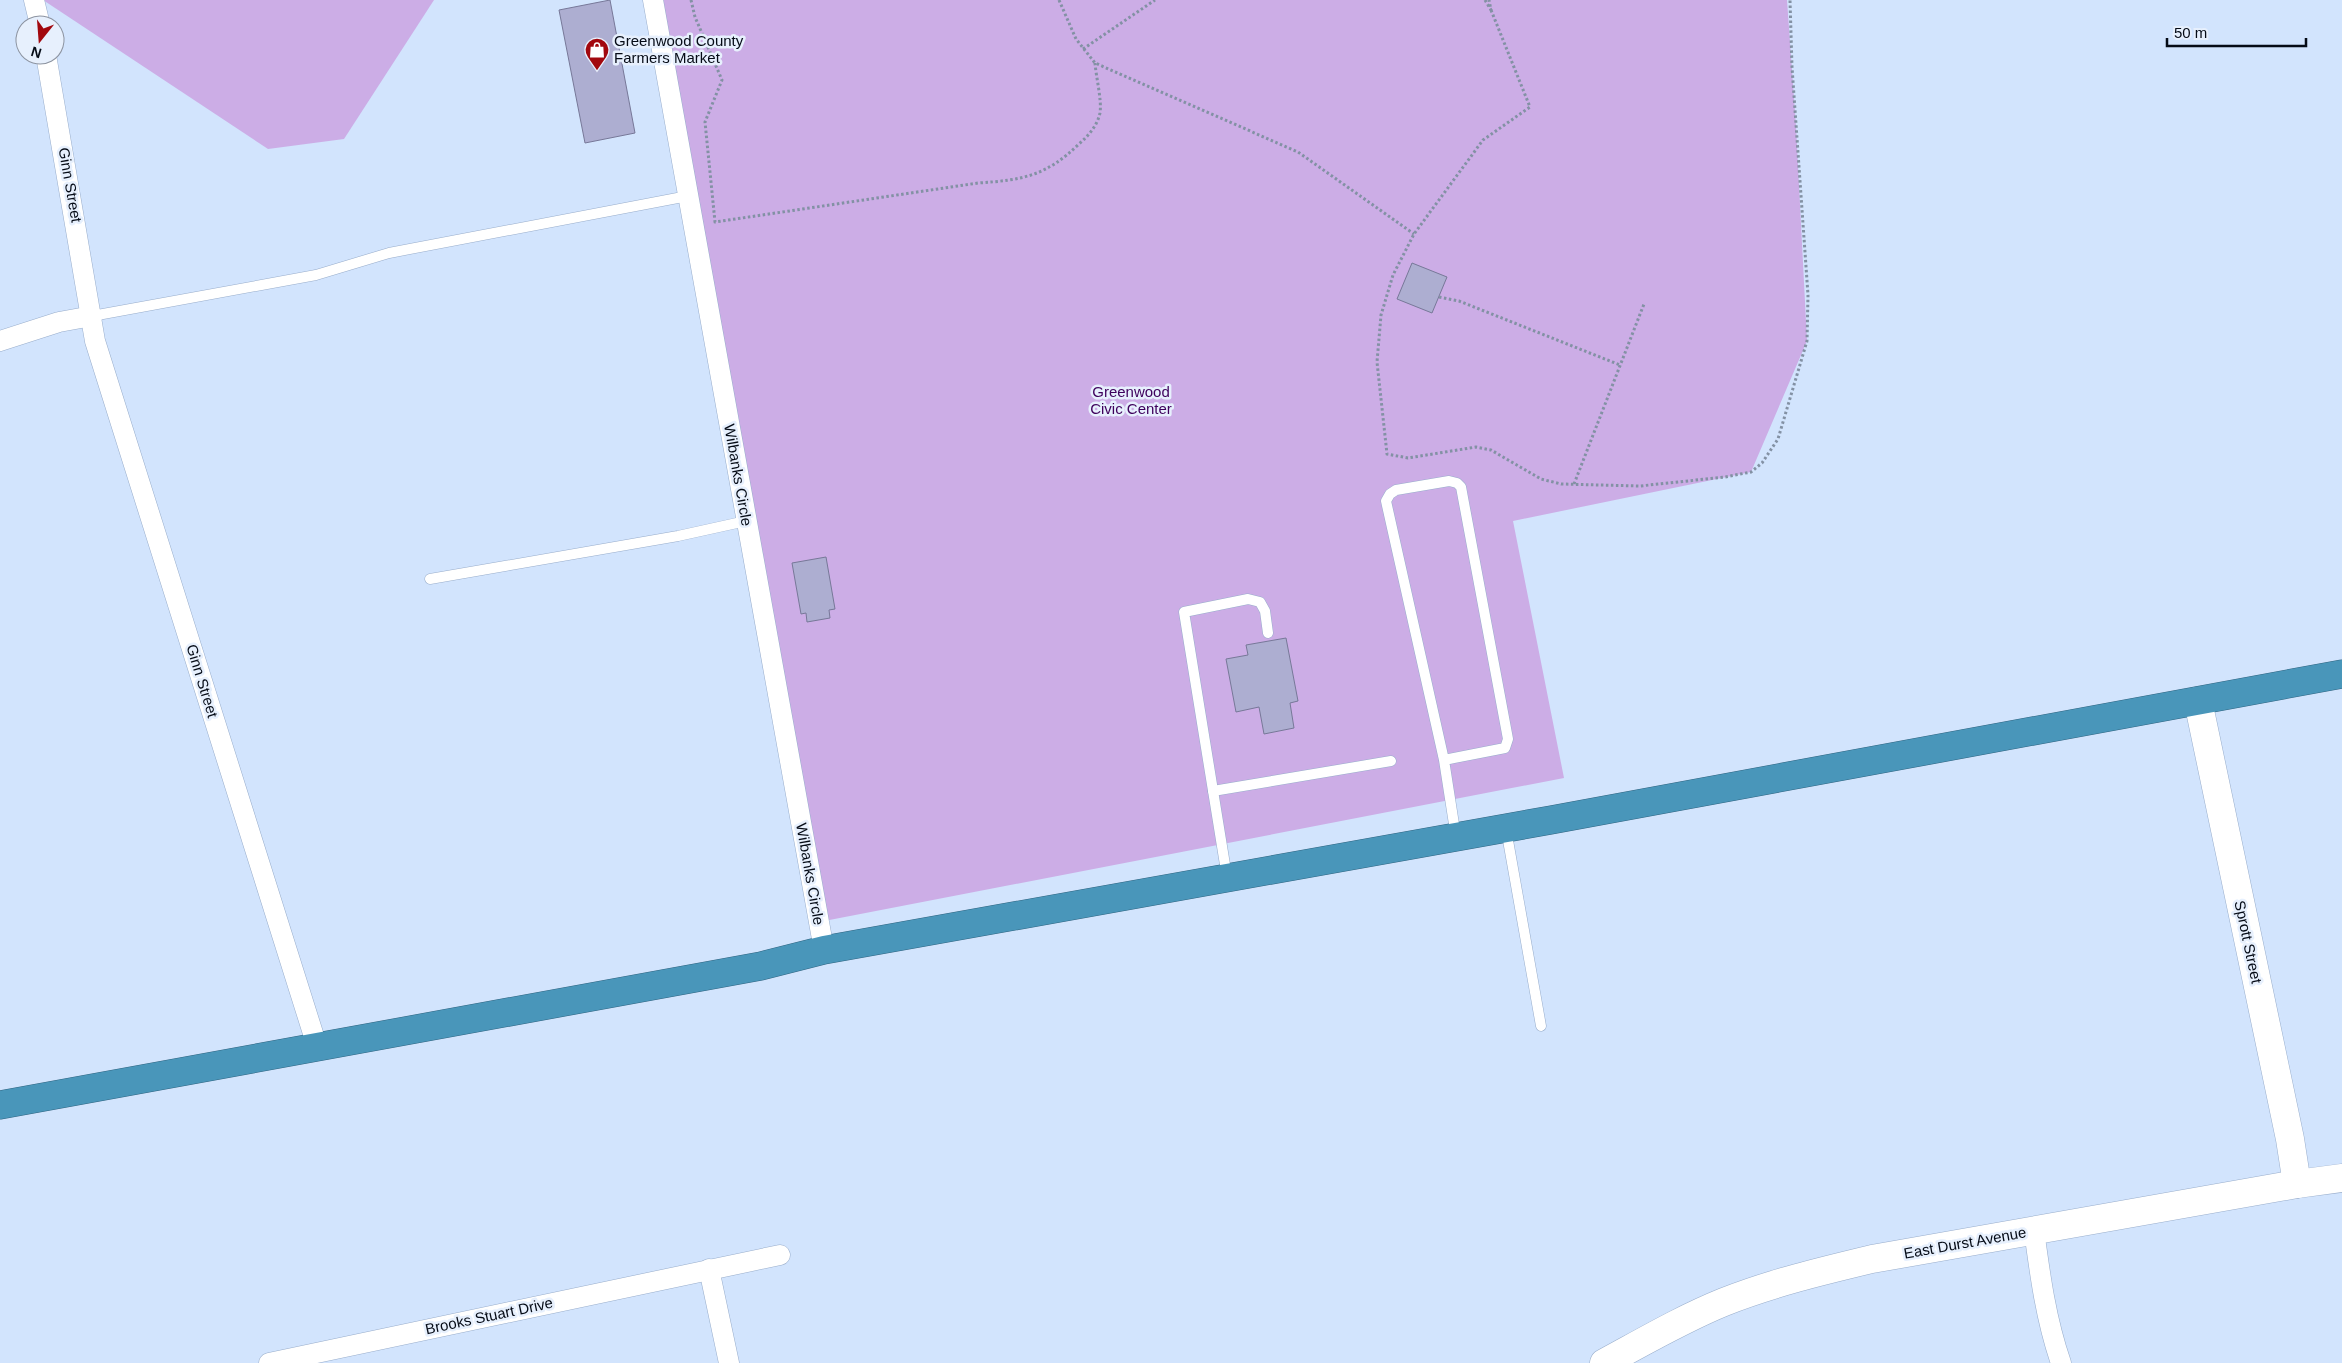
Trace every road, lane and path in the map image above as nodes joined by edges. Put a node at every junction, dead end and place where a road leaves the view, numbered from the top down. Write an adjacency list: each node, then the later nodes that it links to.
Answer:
1 (34, 0): 8 (street)
2 (653, 0): 12 (street, Wilbanks Circle)
3 (690, 0): 10 (path)
4 (1059, 0): 9 (path)
5 (1155, 0): 9 (path)
6 (1487, 0): 13 (path)
7 (1790, 0): 19 (path)
8 (38, 15)
9 (1084, 49): 10 (path)
10 (1095, 63): 13 (path)
11 (48, 65): 16 (street, Ginn Street)
12 (688, 196): 16 (lane); 20 (street, Wilbanks Circle)
13 (1414, 234): 19 (path)
14 (1438, 297): 18 (path)
15 (1644, 304): 18 (path)
16 (92, 316): 17 (street); 33 (street, Ginn Street)
17 (0, 341)
18 (1620, 365): 19 (path)
19 (1574, 484)
20 (746, 521): 21 (lane); 31 (street, Wilbanks Circle)
21 (430, 579)
22 (1268, 633): 27 (lane)
23 (2342, 674): 24 (highway)
24 (2198, 701): 28 (highway); 36 (street, Sprott Street)
25 (1444, 760): 25 (lane); 29 (lane)
26 (1391, 761): 27 (lane)
27 (1213, 791): 30 (lane)
28 (1506, 828): 29 (highway); 32 (lane)
29 (1456, 837): 30 (highway)
30 (1227, 878): 31 (highway)
31 (824, 950): 33 (highway)
32 (1541, 1026)
33 (317, 1046): 34 (highway)
34 (0, 1105)
35 (2342, 1178): 36 (street, East Durst Avenue)
36 (2297, 1184): 37 (street, East Durst Avenue)
37 (2034, 1230): 42 (street, East Durst Avenue); 43 (street)
38 (780, 1255): 39 (street, Brooks Stuart Drive)
39 (710, 1269): 40 (street, Brooks Stuart Drive); 41 (street)
40 (269, 1363)
41 (729, 1363)
42 (1604, 1363)
43 (2061, 1363)

